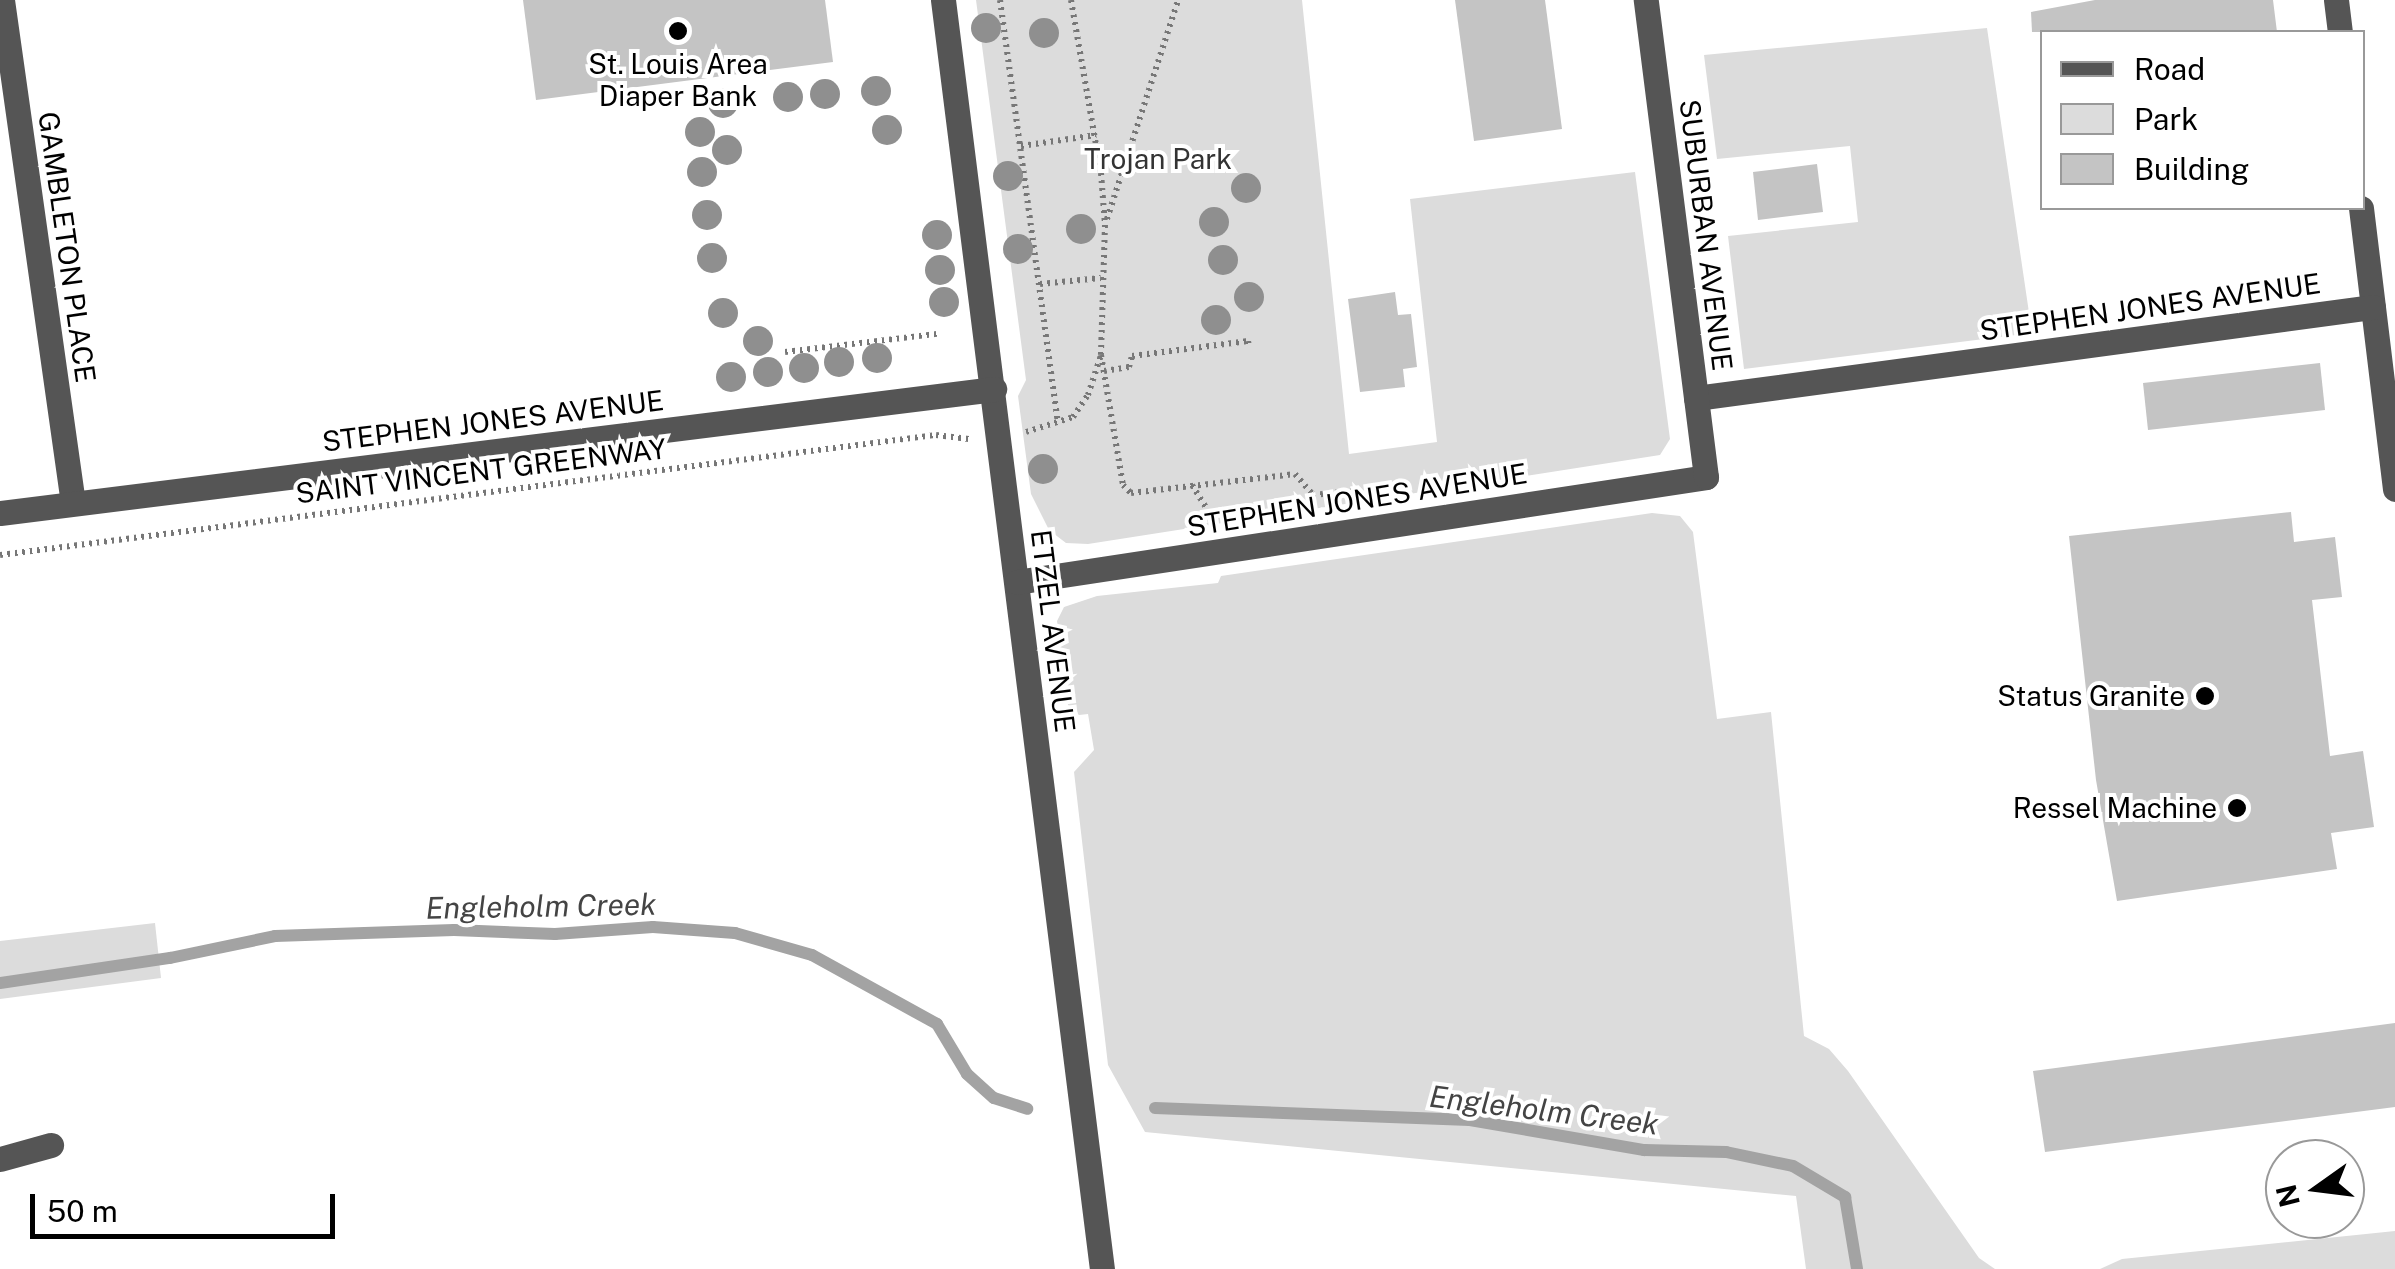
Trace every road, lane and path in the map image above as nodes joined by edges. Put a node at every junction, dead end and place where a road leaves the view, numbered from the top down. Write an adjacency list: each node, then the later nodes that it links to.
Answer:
1 (2, 0): 29 (street, GAMBLETON PLACE)
2 (943, 0): 21 (street, ETZEL AVENUE)
3 (1000, 0): 10 (path)
4 (1072, 0): 9 (path)
5 (1178, 0): 12 (path)
6 (1646, 0): 22 (street, SUBURBAN AVENUE)
7 (2336, 0): 8 (street)
8 (2340, 30)
9 (1096, 135): 10 (path); 12 (path)
10 (1020, 146): 14 (path)
11 (2361, 210): 15 (street)
12 (1106, 225): 13 (path)
13 (1101, 278): 14 (path); 19 (path)
14 (1040, 284): 23 (path)
15 (2374, 306): 22 (street, STEPHEN JONES AVENUE); 27 (street)
16 (938, 334): 18 (path)
17 (1249, 346): 20 (path)
18 (785, 352)
19 (1101, 354): 20 (path); 23 (path)
20 (1104, 371): 28 (path)
21 (994, 388): 29 (street, STEPHEN JONES AVENUE); 32 (street, ETZEL AVENUE)
22 (1696, 398): 26 (street, SUBURBAN AVENUE)
23 (1058, 424): 24 (path)
24 (1023, 433)
25 (968, 439): 31 (path, SAINT VINCENT GREENWAY)
26 (1706, 477): 32 (street, STEPHEN JONES AVENUE)
27 (2395, 489)
28 (1362, 490)
29 (73, 503): 30 (street, STEPHEN JONES AVENUE)
30 (0, 512)
31 (0, 555)
32 (1017, 582): 35 (street, ETZEL AVENUE)
33 (51, 1146): 34 (street)
34 (0, 1159)
35 (1102, 1269)

